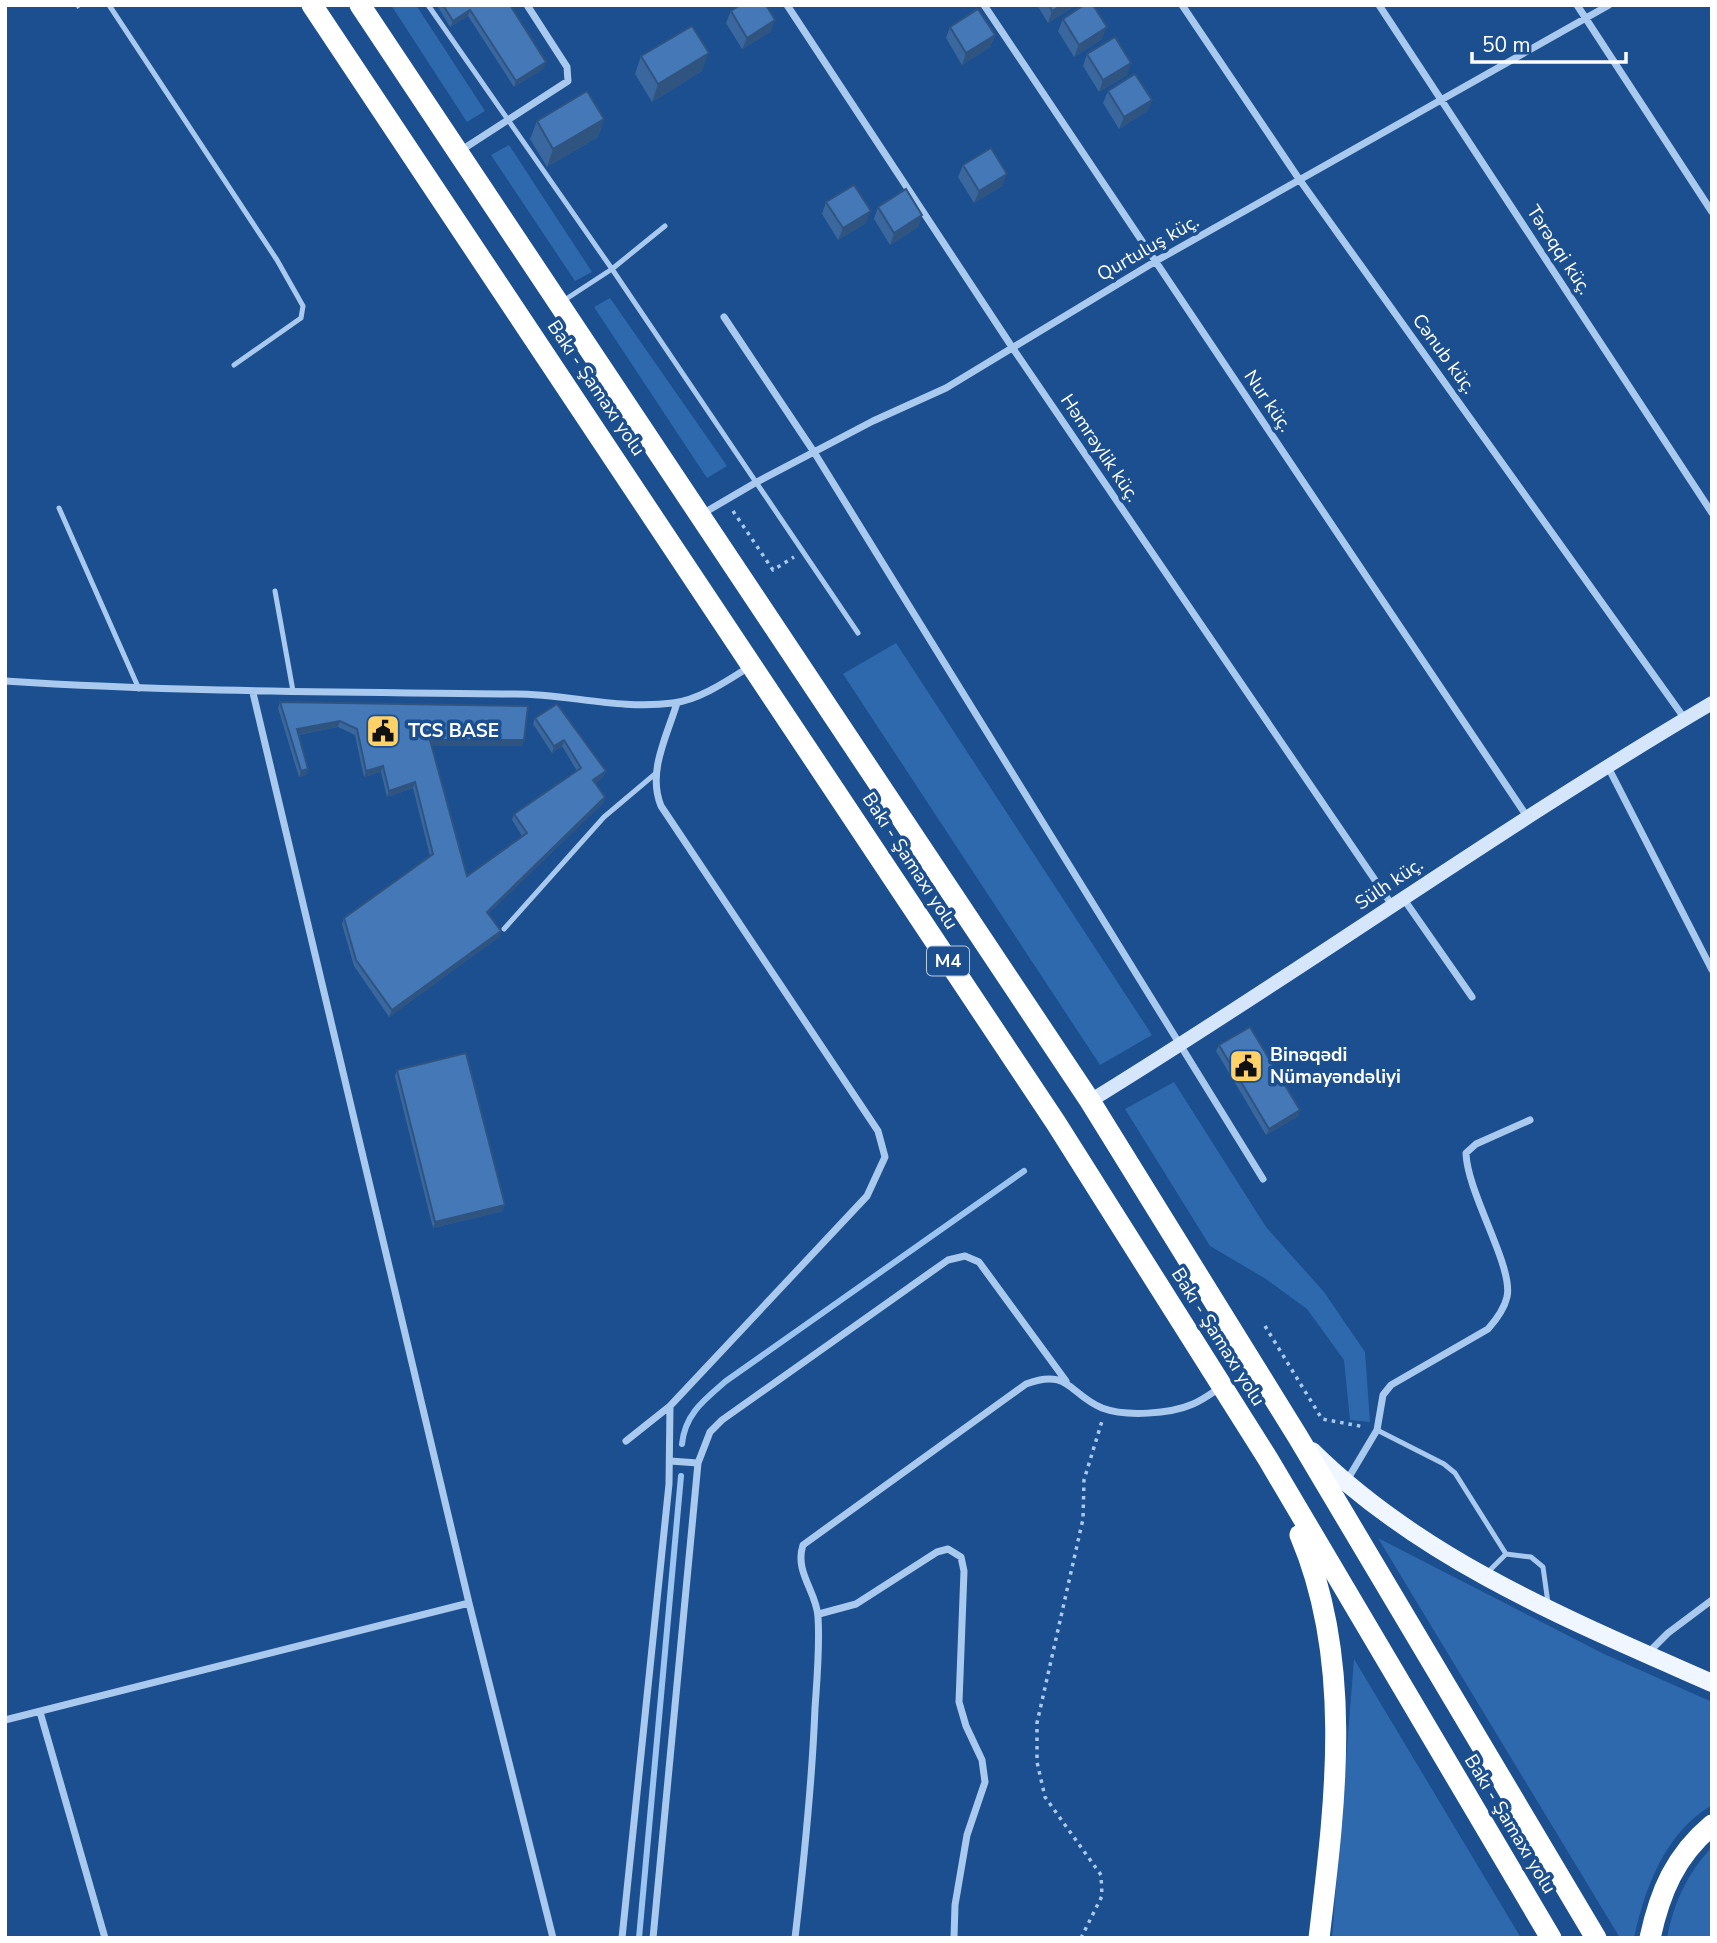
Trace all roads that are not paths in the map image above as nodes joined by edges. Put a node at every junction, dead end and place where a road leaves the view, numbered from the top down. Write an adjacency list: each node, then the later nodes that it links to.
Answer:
1 (109, 5): 24 (lane)
2 (312, 5): 32 (highway, Bakı - Şamaxı yolu / M4)
3 (360, 5): 15 (highway, Bakı - Şamaxı yolu / M4)
4 (428, 5): 14 (lane)
5 (527, 5): 14 (street)
6 (787, 5): 23 (street, Həmrəylik küç.)
7 (984, 5): 19 (street, Nur küç.)
8 (1182, 5): 16 (street, Cənub küç.)
9 (1379, 5): 13 (street, Tərəqqi küç.)
10 (1577, 5): 12 (street)
11 (1609, 5): 12 (street, Qurtuluş küç.)
12 (1586, 19): 13 (street, Qurtuluş küç.); 17 (street)
13 (1442, 100): 16 (street, Qurtuluş küç.); 28 (street, Tərəqqi küç.)
14 (507, 122): 15 (street); 20 (lane)
15 (456, 153): 21 (highway, Bakı - Şamaxı yolu / M4)
16 (1299, 179): 19 (street, Qurtuluş küç.); 39 (street, Cənub küç.)
17 (1712, 212)
18 (665, 226): 20 (lane)
19 (1156, 261): 23 (street, Qurtuluş küç.); 42 (street, Nur küç.)
20 (612, 269): 21 (lane); 26 (lane)
21 (559, 303): 29 (highway, Bakı - Şamaxı yolu / M4)
22 (724, 317): 25 (street)
23 (1012, 347): 25 (street, Qurtuluş küç.); 43 (street, Həmrəylik küç.)
24 (234, 365)
25 (814, 452): 26 (street, Qurtuluş küç.); 47 (street)
26 (755, 483): 29 (street, Qurtuluş küç.); 31 (lane)
27 (59, 509): 34 (lane)
28 (1712, 513)
29 (701, 515): 48 (highway, Bakı - Şamaxı yolu / M4)
30 (275, 591): 35 (lane)
31 (858, 633)
32 (753, 665): 37 (street); 52 (highway, Bakı - Şamaxı yolu / M4)
33 (5, 681): 34 (street)
34 (139, 689): 36 (street)
35 (293, 691): 36 (street); 37 (street)
36 (253, 693): 64 (street)
37 (677, 703): 41 (street)
38 (1712, 703): 39 (street, Sülh küç.)
39 (1685, 719): 40 (street, Sülh küç.)
40 (1607, 764): 42 (street, Sülh küç.); 45 (street)
41 (655, 774): 44 (lane); 53 (street)
42 (1526, 816): 43 (street, Sülh küç.)
43 (1398, 902): 46 (street, Həmrəylik küç.); 47 (street, Sülh küç.)
44 (504, 929)
45 (1712, 970)
46 (1472, 997)
47 (1179, 1046): 48 (street, Sülh küç.); 50 (street)
48 (1090, 1101): 55 (highway, Bakı - Şamaxı yolu / M4)
49 (1530, 1120): 54 (street)
50 (1263, 1180)
51 (1066, 1381): 52 (street); 59 (street); 66 (street)
52 (1222, 1387): 57 (highway, Bakı - Şamaxı yolu / M4)
53 (670, 1406): 56 (street); 58 (street)
54 (1377, 1430): 60 (street); 61 (lane)
55 (1298, 1437): 60 (main road); 80 (highway, Bakı - Şamaxı yolu / M4)
56 (626, 1441)
57 (1268, 1459): 78 (highway); 79 (highway, Bakı - Şamaxı yolu / M4)
58 (670, 1461): 59 (street); 74 (street)
59 (698, 1463): 75 (street)
60 (1345, 1484): 62 (main road)
61 (1506, 1554): 62 (lane); 65 (lane)
62 (1485, 1575): 65 (main road)
63 (1712, 1600): 67 (street)
64 (469, 1603): 69 (street); 73 (street)
65 (1548, 1606): 67 (main road)
66 (818, 1614): 76 (street); 77 (street)
67 (1647, 1655): 68 (main road)
68 (1712, 1683)
69 (40, 1712): 70 (street); 72 (street)
70 (5, 1720)
71 (1712, 1825): 81 (highway)
72 (104, 1938)
73 (553, 1938)
74 (622, 1938)
75 (653, 1938)
76 (795, 1938)
77 (954, 1938)
78 (1319, 1938)
79 (1551, 1938)
80 (1596, 1938)
81 (1650, 1938)

